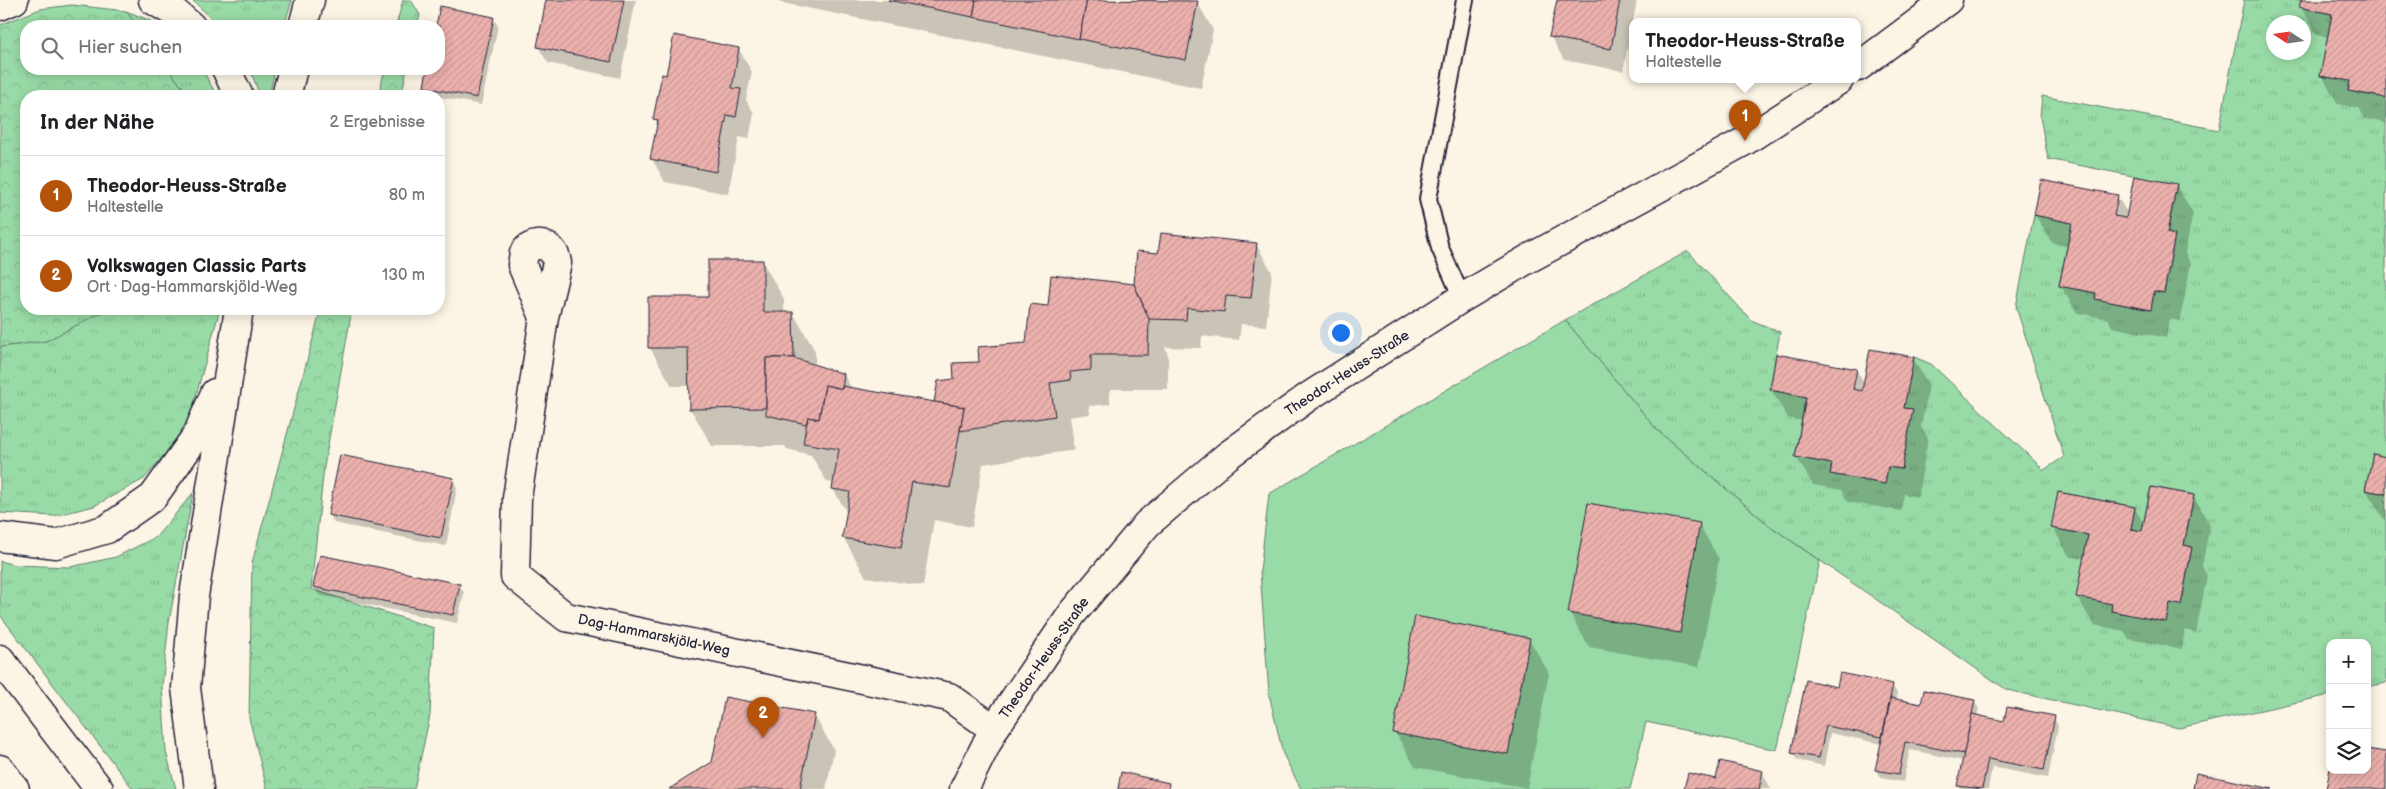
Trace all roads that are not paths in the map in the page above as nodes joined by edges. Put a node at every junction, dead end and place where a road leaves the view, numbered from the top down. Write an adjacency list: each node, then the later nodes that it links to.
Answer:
1 (14, 0): 6 (main road)
2 (154, 0): 7 (main road)
3 (310, 0): 8 (main road)
4 (1465, 0): 15 (lane)
5 (1948, 0): 9 (main road)
6 (0, 6)
7 (184, 20)
8 (305, 20)
9 (1861, 65)
10 (229, 75): 13 (main road)
11 (291, 75): 14 (main road)
12 (1834, 83): 15 (main road, Theodor-Heuss-Straße)
13 (236, 90)
14 (288, 90)
15 (1462, 298): 21 (main road, Theodor-Heuss-Straße)
16 (238, 315): 18 (main road)
17 (544, 317): 21 (main road, Dag-Hammarskjöld-Weg)
18 (230, 360): 19 (main road); 25 (main road)
19 (0, 537)
20 (0, 659): 24 (main road)
21 (994, 729): 26 (main road, Theodor-Heuss-Straße)
22 (0, 769): 23 (main road)
23 (15, 789)
24 (100, 789)
25 (199, 789)
26 (964, 789)

